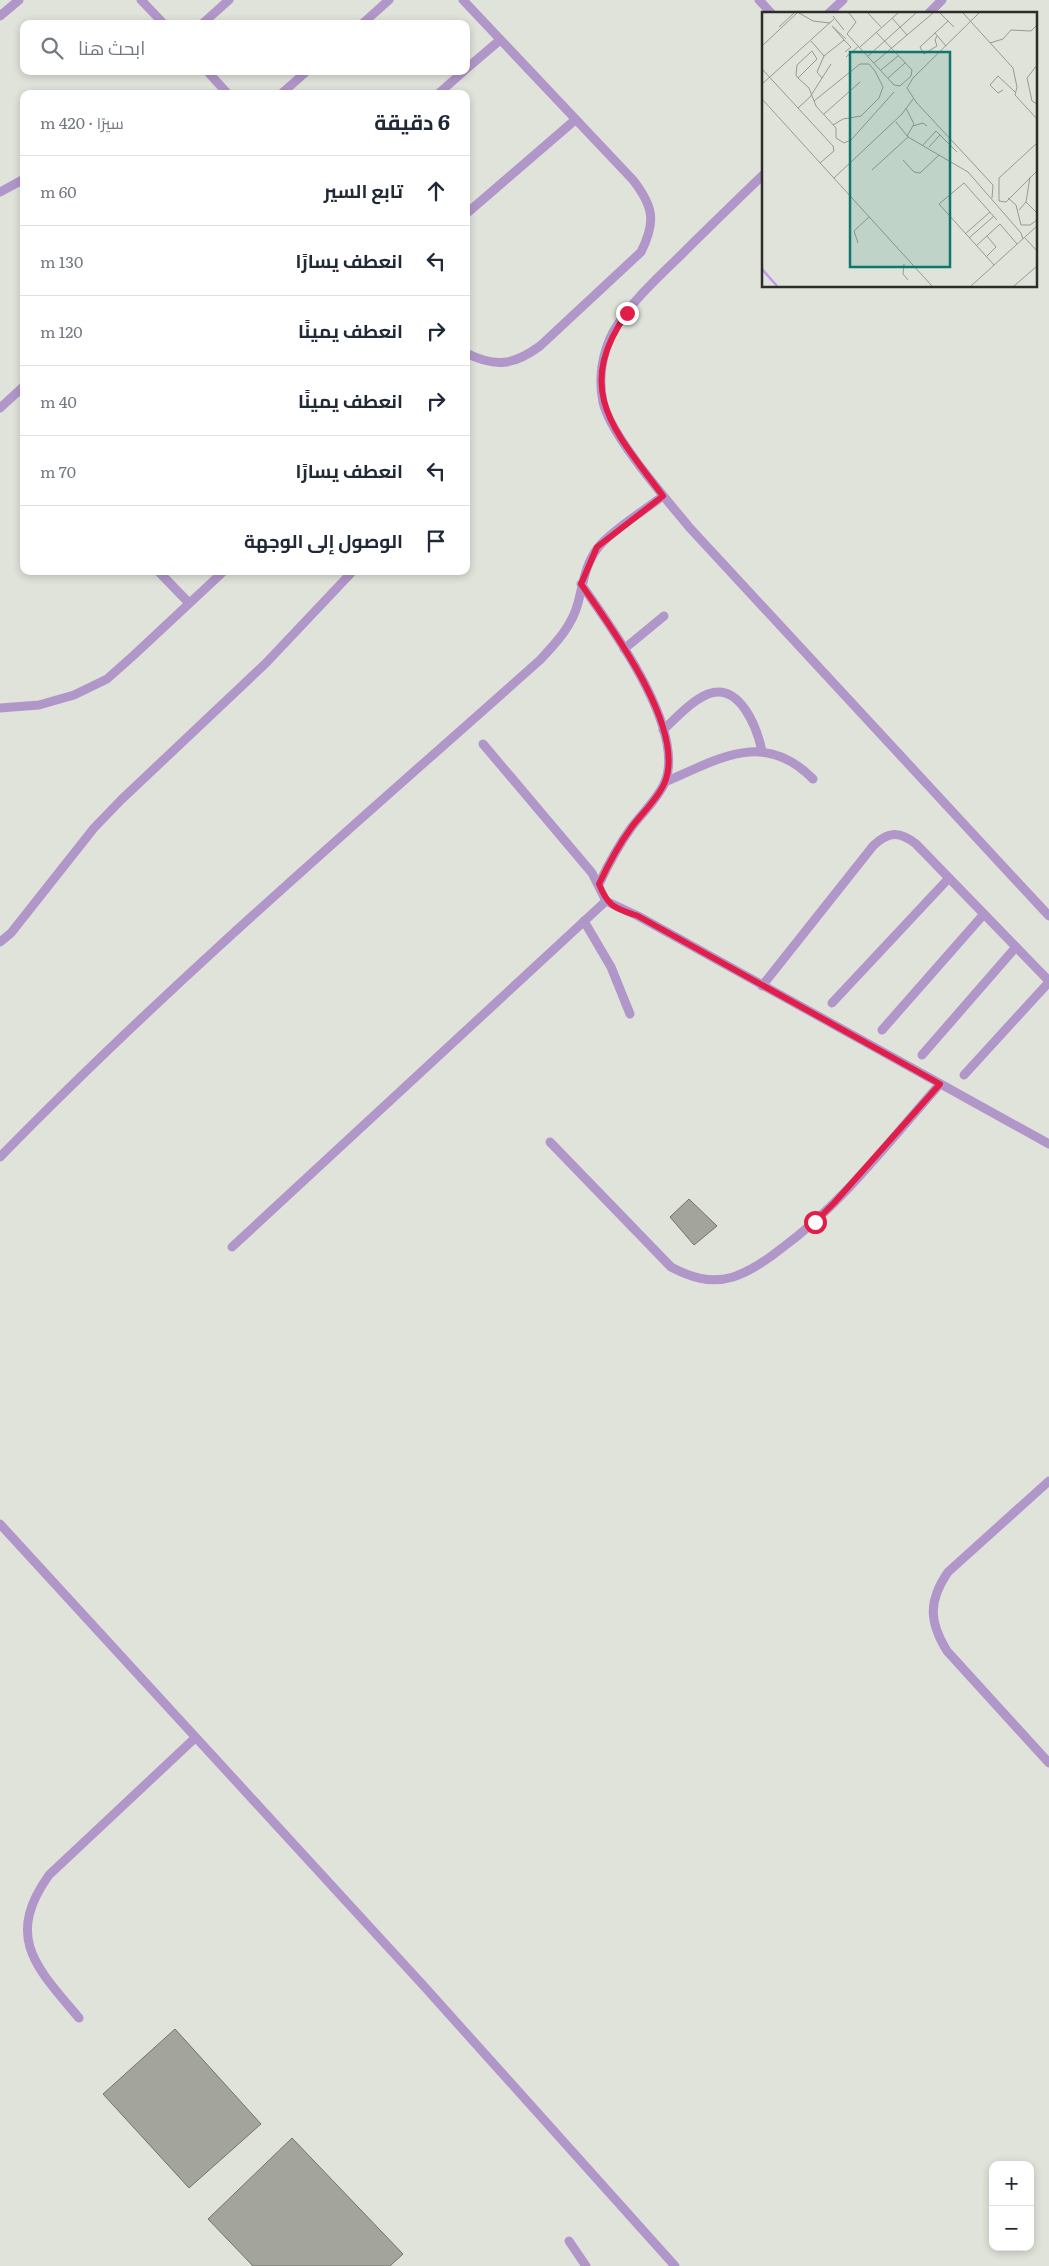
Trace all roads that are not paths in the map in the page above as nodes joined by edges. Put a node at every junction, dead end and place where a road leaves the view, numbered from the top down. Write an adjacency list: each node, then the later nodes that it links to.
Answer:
1 (19, 0): 12 (lane)
2 (142, 0): 13 (lane)
3 (229, 0): 14 (lane)
4 (389, 0): 15 (lane)
5 (463, 0): 16 (lane)
6 (759, 0): 9 (lane)
7 (844, 0): 10 (lane)
8 (942, 0): 11 (lane)
9 (770, 12)
10 (830, 12)
11 (930, 12)
12 (0, 16)
13 (160, 20)
14 (206, 20)
15 (366, 20)
16 (500, 40): 17 (lane); 24 (lane)
17 (470, 66)
18 (211, 75): 21 (lane)
19 (302, 75): 22 (lane)
20 (459, 75): 23 (lane)
21 (224, 90)
22 (286, 90)
23 (442, 90)
24 (575, 120): 28 (lane); 29 (lane)
25 (762, 176): 32 (lane)
26 (20, 181): 27 (lane)
27 (0, 192)
28 (470, 211)
29 (470, 355)
30 (20, 390): 31 (lane)
31 (0, 408)
32 (663, 496): 36 (lane); 50 (lane)
33 (162, 575): 37 (lane)
34 (220, 575): 37 (lane)
35 (349, 575): 52 (lane)
36 (581, 584): 39 (lane); 64 (lane)
37 (189, 603): 40 (lane)
38 (664, 616): 39 (lane)
39 (624, 649): 41 (lane)
40 (0, 708)
41 (663, 730): 43 (lane); 45 (lane)
42 (482, 744): 47 (lane)
43 (762, 751): 44 (lane); 45 (lane)
44 (813, 779)
45 (665, 782): 47 (lane)
46 (949, 878): 49 (lane); 55 (lane); 56 (lane)
47 (599, 884): 48 (lane)
48 (606, 901): 51 (lane); 55 (lane)
49 (984, 914): 53 (lane); 58 (lane)
50 (1049, 916)
51 (584, 921): 57 (lane); 65 (lane)
52 (0, 942)
53 (1016, 947): 54 (lane); 59 (lane)
54 (1049, 981): 60 (lane)
55 (762, 986): 61 (lane)
56 (832, 1003)
57 (630, 1014)
58 (882, 1030)
59 (922, 1056)
60 (964, 1075)
61 (940, 1084): 62 (lane); 63 (lane)
62 (550, 1142)
63 (1049, 1144)
64 (0, 1157)
65 (232, 1247)
66 (1049, 1481): 69 (lane)
67 (0, 1524): 68 (lane)
68 (195, 1738): 70 (lane); 73 (lane)
69 (1049, 1763)
70 (79, 2018)
71 (569, 2241): 72 (lane)
72 (586, 2266)
73 (675, 2266)

